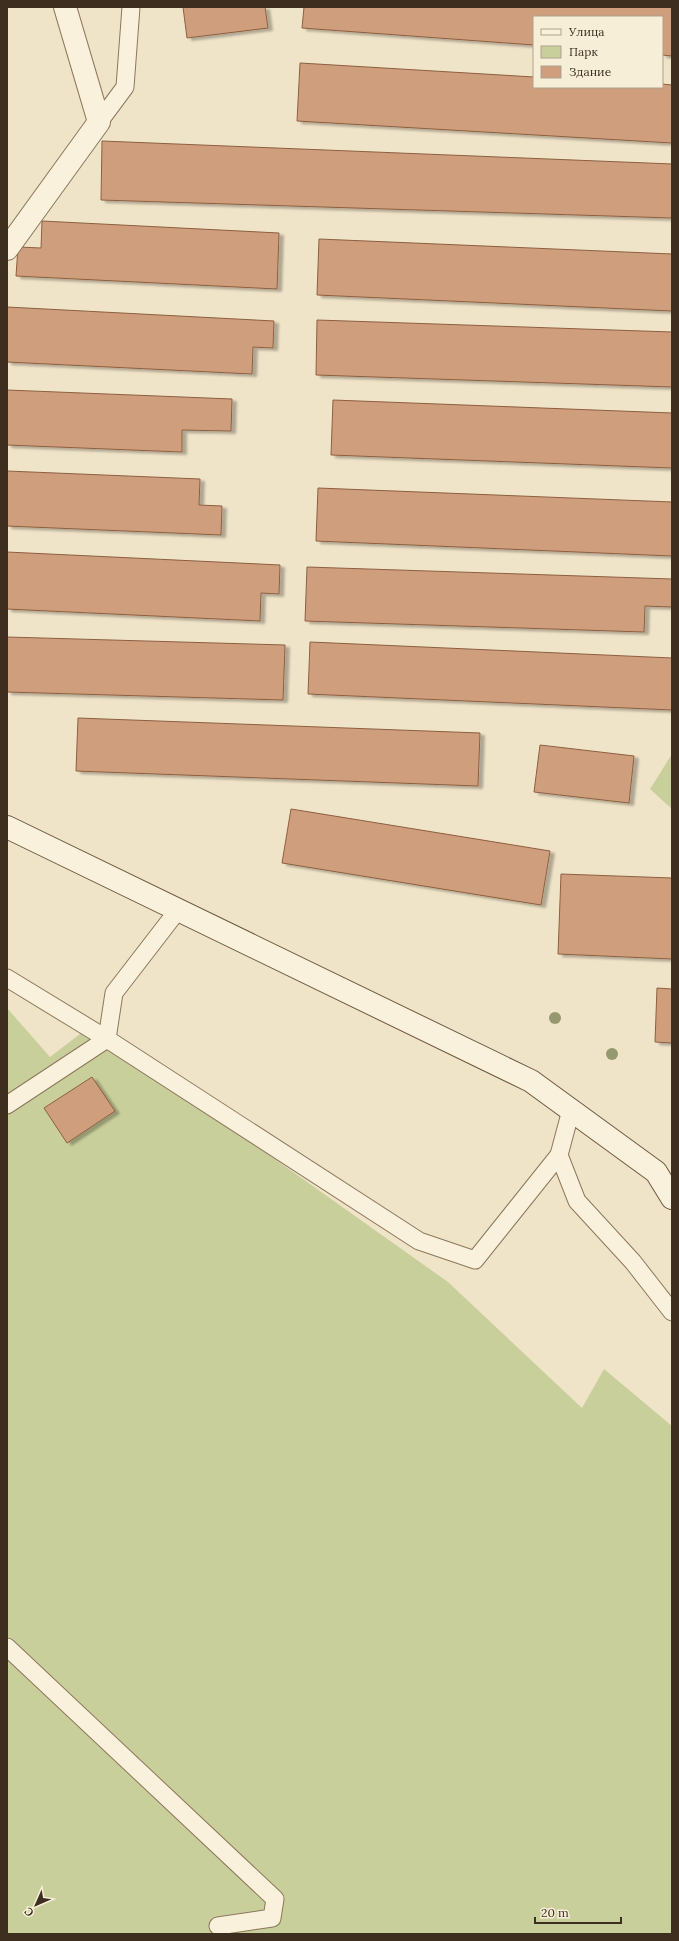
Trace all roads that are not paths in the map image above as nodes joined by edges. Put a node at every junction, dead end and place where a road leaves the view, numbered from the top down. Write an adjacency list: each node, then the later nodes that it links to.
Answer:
1 (65, 7): 3 (street)
2 (131, 7): 3 (lane)
3 (99, 122): 4 (street)
4 (7, 249)
5 (7, 827): 6 (street)
6 (178, 910): 8 (lane); 10 (street)
7 (7, 978): 8 (lane)
8 (107, 1039): 9 (lane); 11 (lane)
9 (7, 1105)
10 (571, 1110): 11 (lane); 12 (street)
11 (559, 1155): 13 (lane)
12 (672, 1198)
13 (672, 1312)
14 (7, 1647): 15 (lane)
15 (218, 1926)

